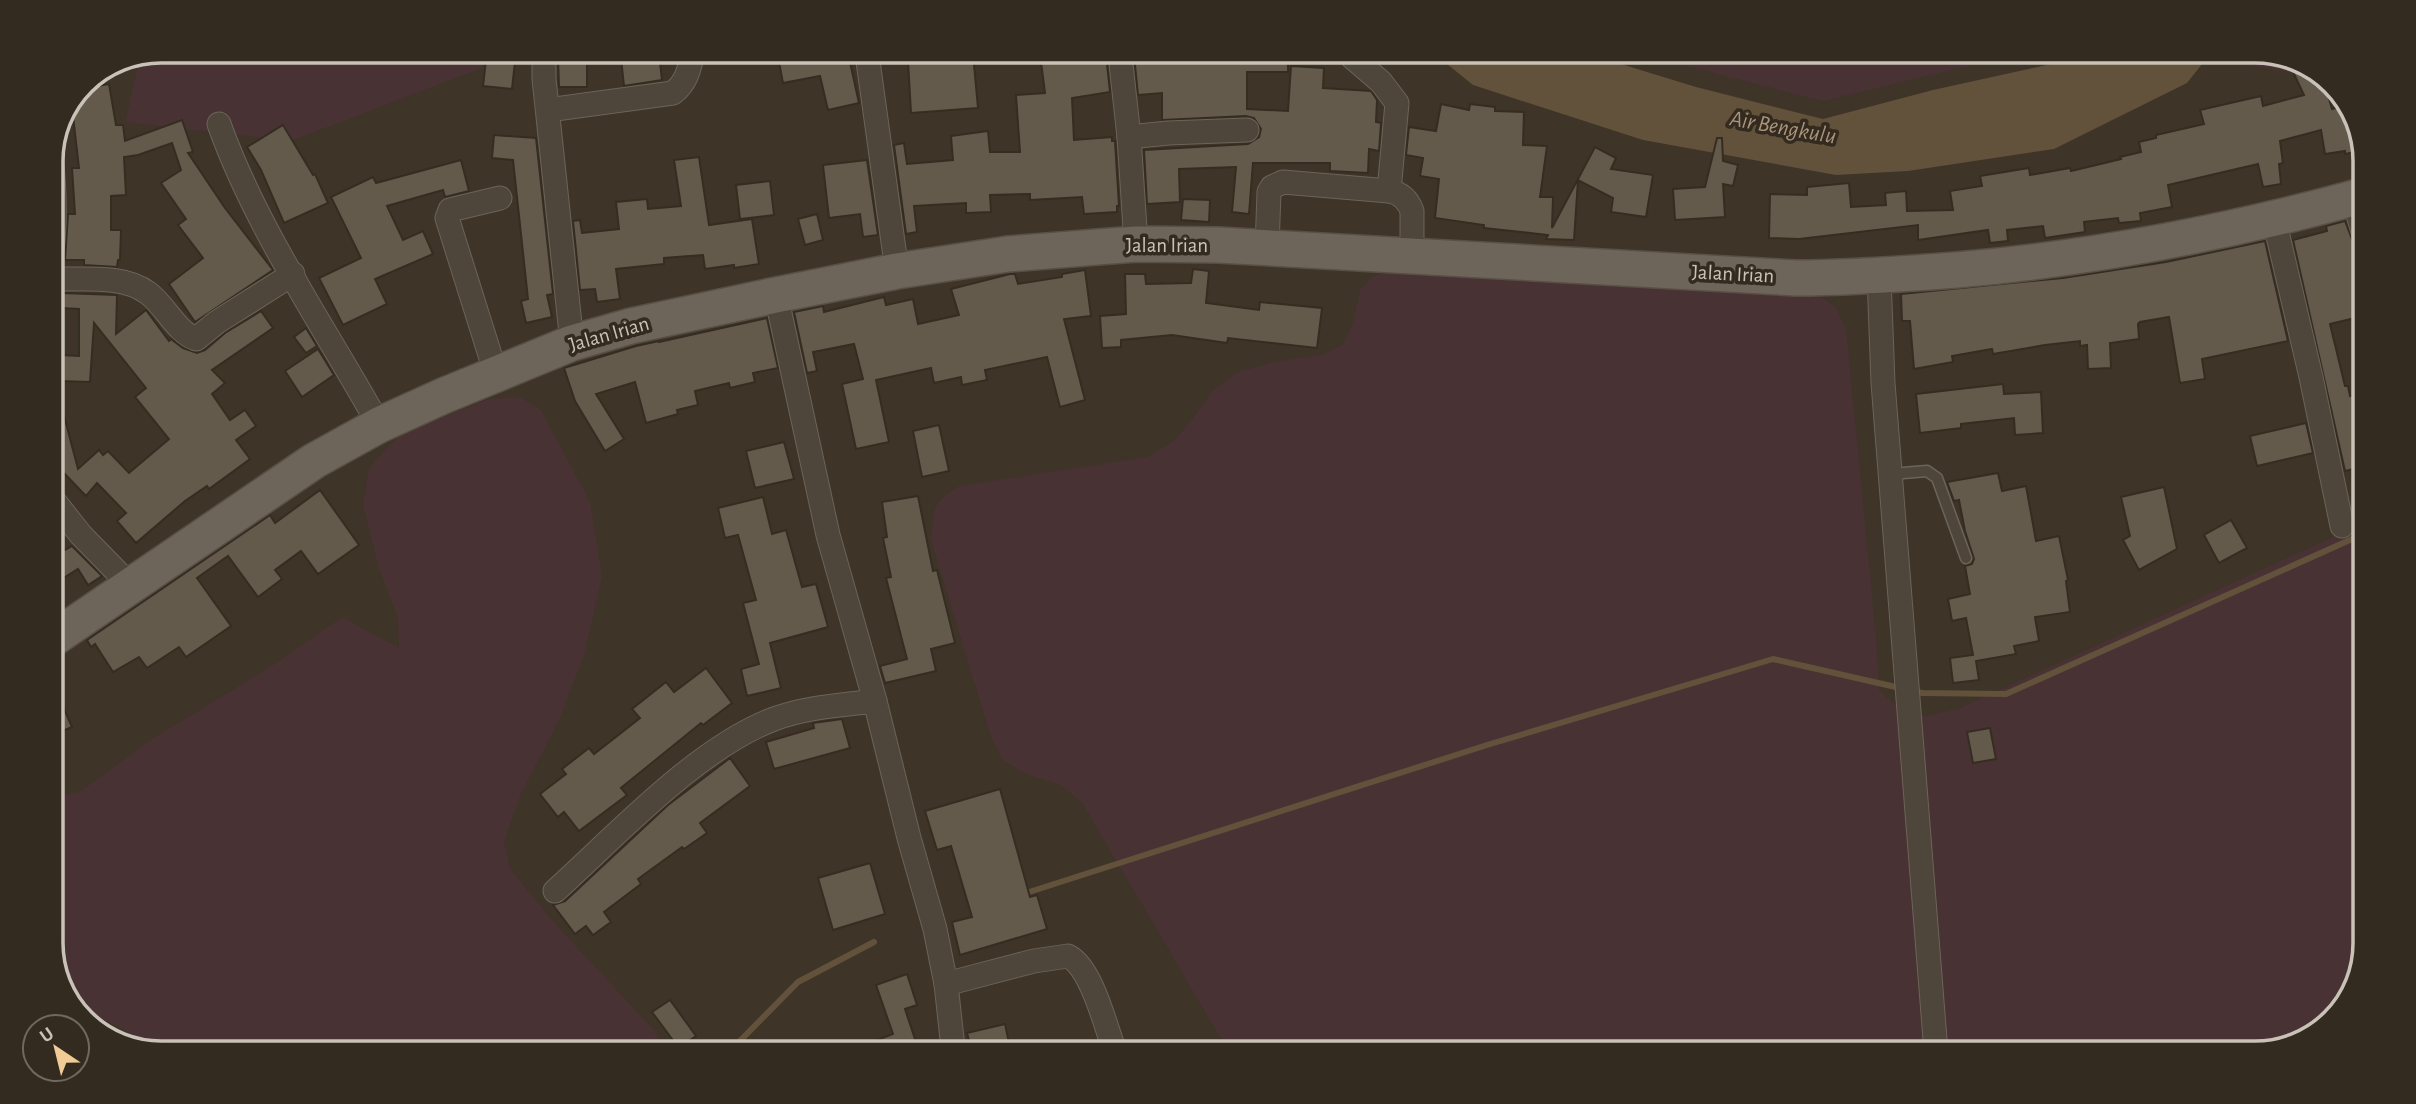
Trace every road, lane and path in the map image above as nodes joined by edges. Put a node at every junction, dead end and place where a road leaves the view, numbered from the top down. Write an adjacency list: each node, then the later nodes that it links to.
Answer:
1 (544, 63): 6 (street)
2 (690, 63): 6 (street)
3 (868, 63): 17 (street)
4 (1121, 63): 9 (street)
5 (1359, 63): 10 (street)
6 (548, 110): 22 (street)
7 (219, 124): 18 (street)
8 (1247, 130): 9 (street)
9 (1129, 137): 14 (street)
10 (1389, 191): 15 (street); 16 (street)
11 (500, 198): 23 (street)
12 (2353, 198): 13 (main road, Jalan Irian)
13 (2274, 219): 19 (main road, Jalan Irian); 27 (street)
14 (1136, 244): 15 (main road, Jalan Irian); 17 (main road, Jalan Irian)
15 (1267, 248): 16 (main road, Jalan Irian)
16 (1412, 256): 19 (main road, Jalan Irian)
17 (897, 271): 21 (main road, Jalan Irian)
18 (293, 274): 20 (street); 24 (street)
19 (1879, 276): 25 (street)
20 (63, 280)
21 (776, 295): 22 (main road, Jalan Irian); 31 (street)
22 (572, 343): 23 (main road, Jalan Irian)
23 (496, 374): 24 (main road, Jalan Irian)
24 (380, 425): 29 (main road, Jalan Irian)
25 (1891, 474): 28 (lane); 36 (street)
26 (63, 512): 29 (street)
27 (2342, 526)
28 (1966, 558)
29 (131, 586): 30 (main road, Jalan Irian)
30 (63, 632)
31 (875, 701): 32 (street); 33 (street)
32 (555, 891)
33 (946, 984): 34 (street); 35 (street)
34 (952, 1041)
35 (1111, 1041)
36 (1935, 1041)

